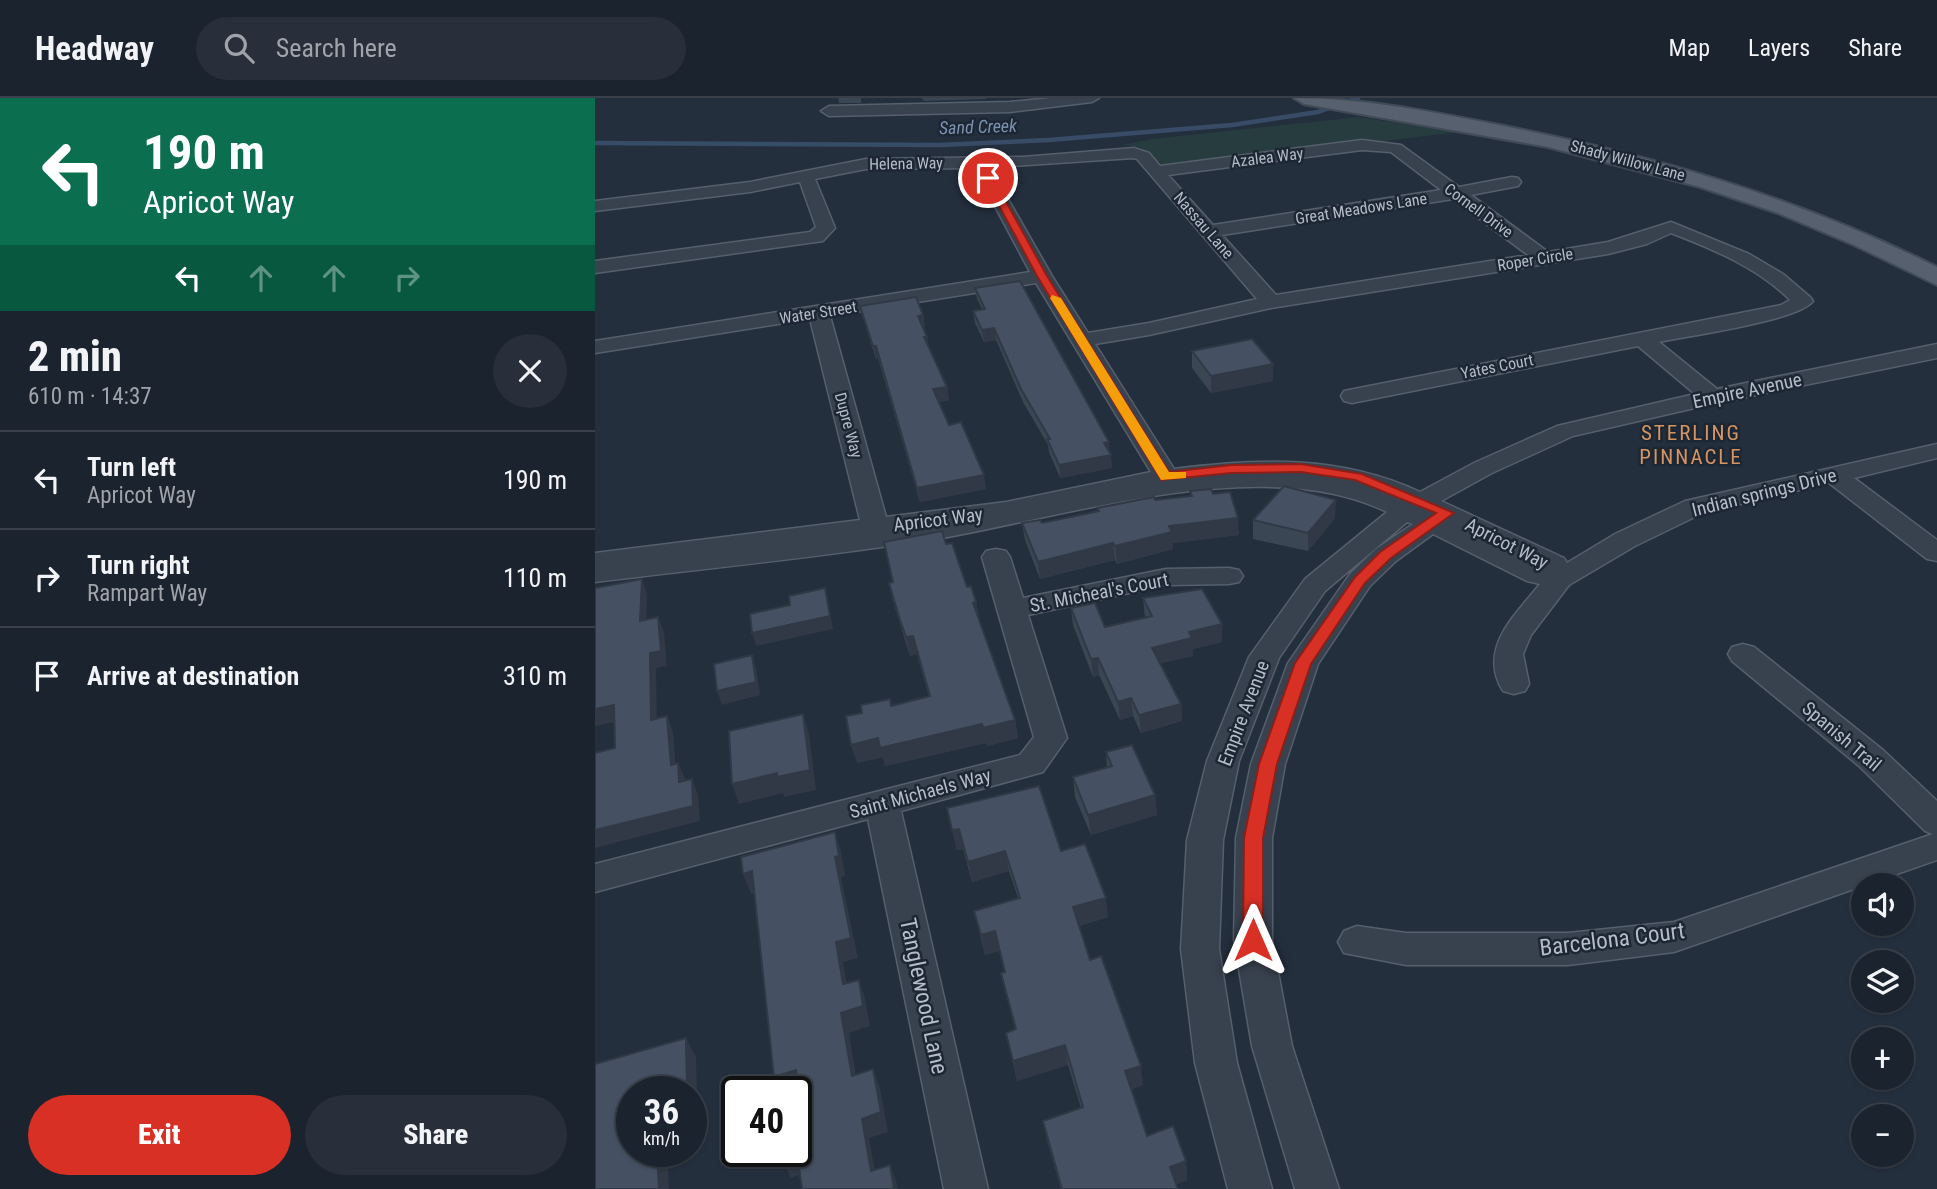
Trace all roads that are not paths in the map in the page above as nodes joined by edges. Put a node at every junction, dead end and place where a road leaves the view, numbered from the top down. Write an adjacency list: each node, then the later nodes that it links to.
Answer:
1 (1093, 98): 3 (street)
2 (1310, 99): 4 (main road, Shady Willow Lane)
3 (1010, 102): 5 (street)
4 (1358, 102): 12 (main road, Shady Willow Lane)
5 (885, 104): 6 (street)
6 (829, 111)
7 (1378, 145): 10 (street, Azalea Way); 14 (street, Cornell Drive)
8 (1134, 153): 9 (street, Helena Way); 10 (street, Nassau Lane)
9 (987, 162): 11 (street, Helena Way); 20 (street)
10 (1157, 172): 16 (street, Nassau Lane)
11 (805, 174): 15 (street, Helena Way); 19 (street)
12 (1699, 176): 18 (main road, Shady Willow Lane); 21 (main road, Shady Willow Lane)
13 (1512, 182): 14 (street, Great Meadows Lane)
14 (1457, 193): 16 (street, Great Meadows Lane); 17 (street, Cornell Drive)
15 (595, 206)
16 (1209, 231): 22 (street, Nassau Lane)
17 (1544, 258): 22 (street, Roper Circle); 24 (street, Roper Circle)
18 (1937, 264)
19 (595, 267)
20 (1042, 276): 23 (street, Water Street); 25 (street)
21 (1937, 276)
22 (1271, 302): 25 (street, Roper Circle)
23 (819, 312): 26 (street, Water Street); 35 (street, Dupre Way)
24 (1641, 338): 29 (street, Yates Court); 30 (street)
25 (1082, 340): 33 (street)
26 (595, 347)
27 (1937, 351): 30 (street, Empire Avenue)
28 (1937, 366): 34 (street, Empire Avenue)
29 (1352, 397)
30 (1712, 397): 34 (street, Empire Avenue)
31 (1937, 450): 32 (street, Indian springs Drive)
32 (1834, 475): 36 (street); 41 (street, Indian springs Drive)
33 (1169, 482): 34 (street, Apricot Way); 35 (street, Apricot Way)
34 (1426, 512): 41 (street, Apricot Way); 51 (street, Empire Avenue); 52 (street, Empire Avenue)
35 (877, 532): 38 (street, Apricot Way); 39 (street, Apricot Way)
36 (1937, 553)
37 (996, 557): 42 (street, Saint Michaels Way)
38 (595, 561)
39 (595, 574)
40 (1229, 576): 42 (street, St. Micheal's Court)
41 (1559, 579): 44 (street, Indian springs Drive)
42 (1012, 609): 45 (street, Saint Michaels Way)
43 (1743, 654): 46 (street, Spanish Trail)
44 (1514, 684)
45 (882, 803): 48 (street, Saint Michaels Way); 50 (street, Tanglewood Lane)
46 (1937, 822)
47 (1937, 846): 49 (street, Barcelona Court)
48 (595, 878)
49 (1357, 942)
50 (966, 1189)
51 (1250, 1189)
52 (1317, 1189)

